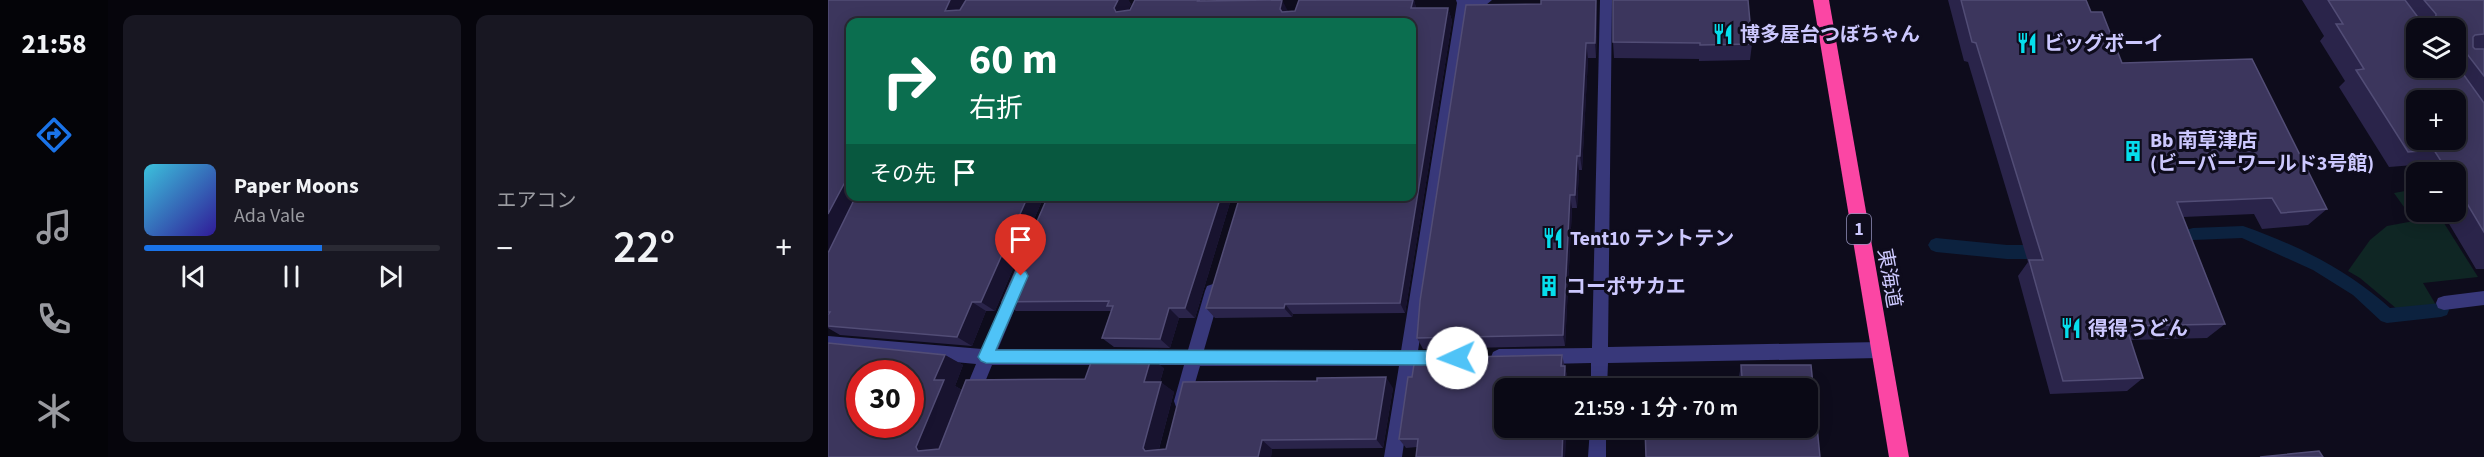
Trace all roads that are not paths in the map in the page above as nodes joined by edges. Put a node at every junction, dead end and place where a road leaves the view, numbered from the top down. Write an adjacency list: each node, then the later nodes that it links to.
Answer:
1 (1463, 0): 2 (street); 16 (street)
2 (1486, 0)
3 (1606, 0): 11 (street)
4 (1821, 0): 10 (highway, 東海道 / 1)
5 (1023, 271): 12 (street)
6 (1219, 272): 14 (street)
7 (2484, 298): 8 (street)
8 (2444, 303)
9 (828, 343): 12 (street)
10 (1880, 350): 11 (street); 23 (highway, 東海道 / 1)
11 (1600, 354): 13 (street); 17 (street)
12 (986, 357): 14 (street); 18 (street)
13 (1481, 357)
14 (1193, 358): 16 (street); 19 (street)
15 (1445, 358): 16 (street)
16 (1410, 359): 21 (street)
17 (1599, 378)
18 (964, 412)
19 (1179, 413)
20 (1598, 438): 22 (street)
21 (1393, 457)
22 (1597, 457)
23 (1899, 457)

